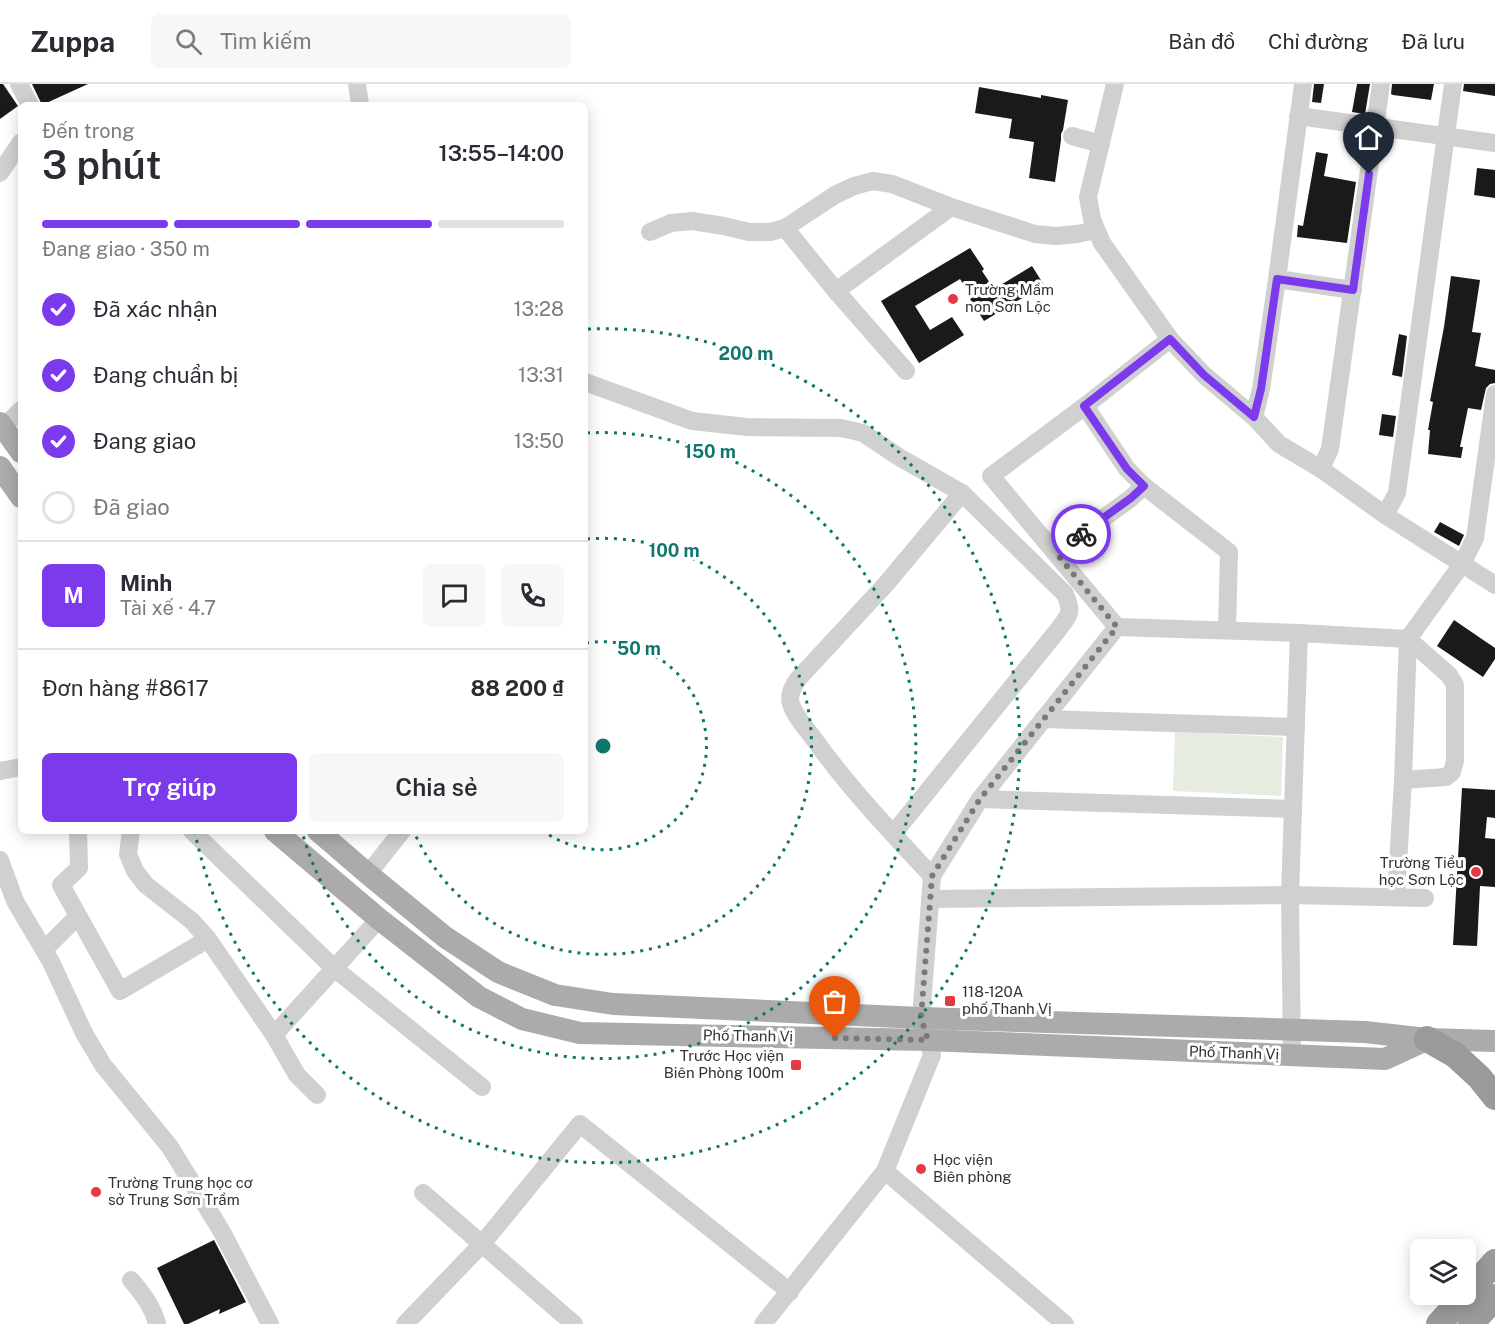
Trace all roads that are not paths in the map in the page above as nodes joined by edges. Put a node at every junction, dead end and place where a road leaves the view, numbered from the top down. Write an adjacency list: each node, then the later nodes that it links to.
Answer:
1 (20, 84): 7 (street)
2 (357, 84): 8 (street)
3 (1115, 84): 14 (street)
4 (1303, 84): 9 (street)
5 (1381, 84): 10 (street)
6 (1454, 84): 12 (street)
7 (29, 102)
8 (360, 102)
9 (1298, 116): 10 (street); 21 (street)
10 (1375, 127): 12 (street); 22 (street)
11 (1072, 136): 14 (street)
12 (1446, 137): 13 (street); 38 (street)
13 (1495, 143)
14 (1101, 144): 19 (street)
15 (18, 146): 16 (street)
16 (0, 173)
17 (951, 207): 18 (street); 19 (street); 23 (street)
18 (785, 228): 20 (street); 23 (street)
19 (1096, 230): 24 (street)
20 (650, 232)
21 (1277, 279): 22 (street); 30 (street)
22 (1353, 290): 34 (street)
23 (836, 291): 25 (street)
24 (1170, 339): 28 (street); 30 (street)
25 (906, 371)
26 (588, 383): 37 (street)
27 (1495, 394): 40 (street)
28 (1084, 406): 35 (street); 39 (street)
29 (18, 412): 31 (street)
30 (1254, 417): 34 (street)
31 (2, 425): 32 (main road)
32 (18, 448)
33 (0, 467): 36 (main road)
34 (1321, 469): 38 (street)
35 (1144, 486): 39 (street); 43 (street)
36 (18, 493)
37 (962, 493): 59 (street); 59 (street)
38 (1385, 515): 40 (street)
39 (1056, 553): 42 (street)
40 (1462, 564): 41 (street); 45 (street)
41 (1495, 585)
42 (1117, 627): 43 (street); 46 (street)
43 (1227, 630): 44 (street)
44 (1299, 633): 45 (street); 47 (street)
45 (1408, 639): 50 (street); 50 (street)
46 (1043, 719): 47 (street); 51 (street)
47 (1296, 727): 52 (street)
48 (18, 768): 49 (street)
49 (0, 771)
50 (1403, 780): 65 (street)
51 (980, 799): 52 (street); 62 (street)
52 (1293, 809): 64 (street)
53 (78, 834): 68 (street)
54 (131, 834): 70 (street)
55 (195, 834): 72 (street)
56 (279, 834): 69 (main road, Phố Thanh Vị)
57 (321, 834): 61 (main road, Phố Thanh Vị)
58 (400, 834): 61 (street)
59 (893, 834): 62 (street)
60 (0, 860): 63 (street)
61 (368, 874): 73 (main road, Phố Thanh Vị)
62 (932, 876): 66 (street)
63 (4, 883): 71 (street)
64 (1290, 895): 65 (street); 66 (street); 74 (street)
65 (1396, 897): 67 (street)
66 (930, 898): 73 (street)
67 (1425, 898)
68 (78, 916): 70 (street); 71 (street)
69 (379, 919): 72 (street); 77 (main road, Phố Thanh Vị)
70 (208, 939): 75 (street)
71 (44, 950): 91 (street)
72 (335, 969): 75 (street); 80 (street)
73 (921, 1018): 74 (main road, Phố Thanh Vị); 77 (main road)
74 (1292, 1030): 76 (main road, Phố Thanh Vị); 79 (street)
75 (274, 1035): 81 (street)
76 (1427, 1039): 78 (main road, Phố Thanh Vị); 79 (main road, Phố Thanh Vị); 82 (highway)
77 (928, 1040): 79 (main road, Phố Thanh Vị); 83 (street)
78 (1495, 1041)
79 (1292, 1055)
80 (482, 1087)
81 (317, 1095)
82 (1495, 1097)
83 (885, 1171): 88 (street); 95 (street)
84 (423, 1193): 85 (street)
85 (482, 1244): 88 (street); 92 (street); 93 (street)
86 (1495, 1262): 96 (highway)
87 (131, 1280): 90 (street)
88 (790, 1292): 94 (street)
89 (1495, 1297): 97 (highway)
90 (157, 1324)
91 (270, 1324)
92 (405, 1324)
93 (574, 1324)
94 (764, 1324)
95 (1065, 1324)
96 (1439, 1324)
97 (1471, 1324)

